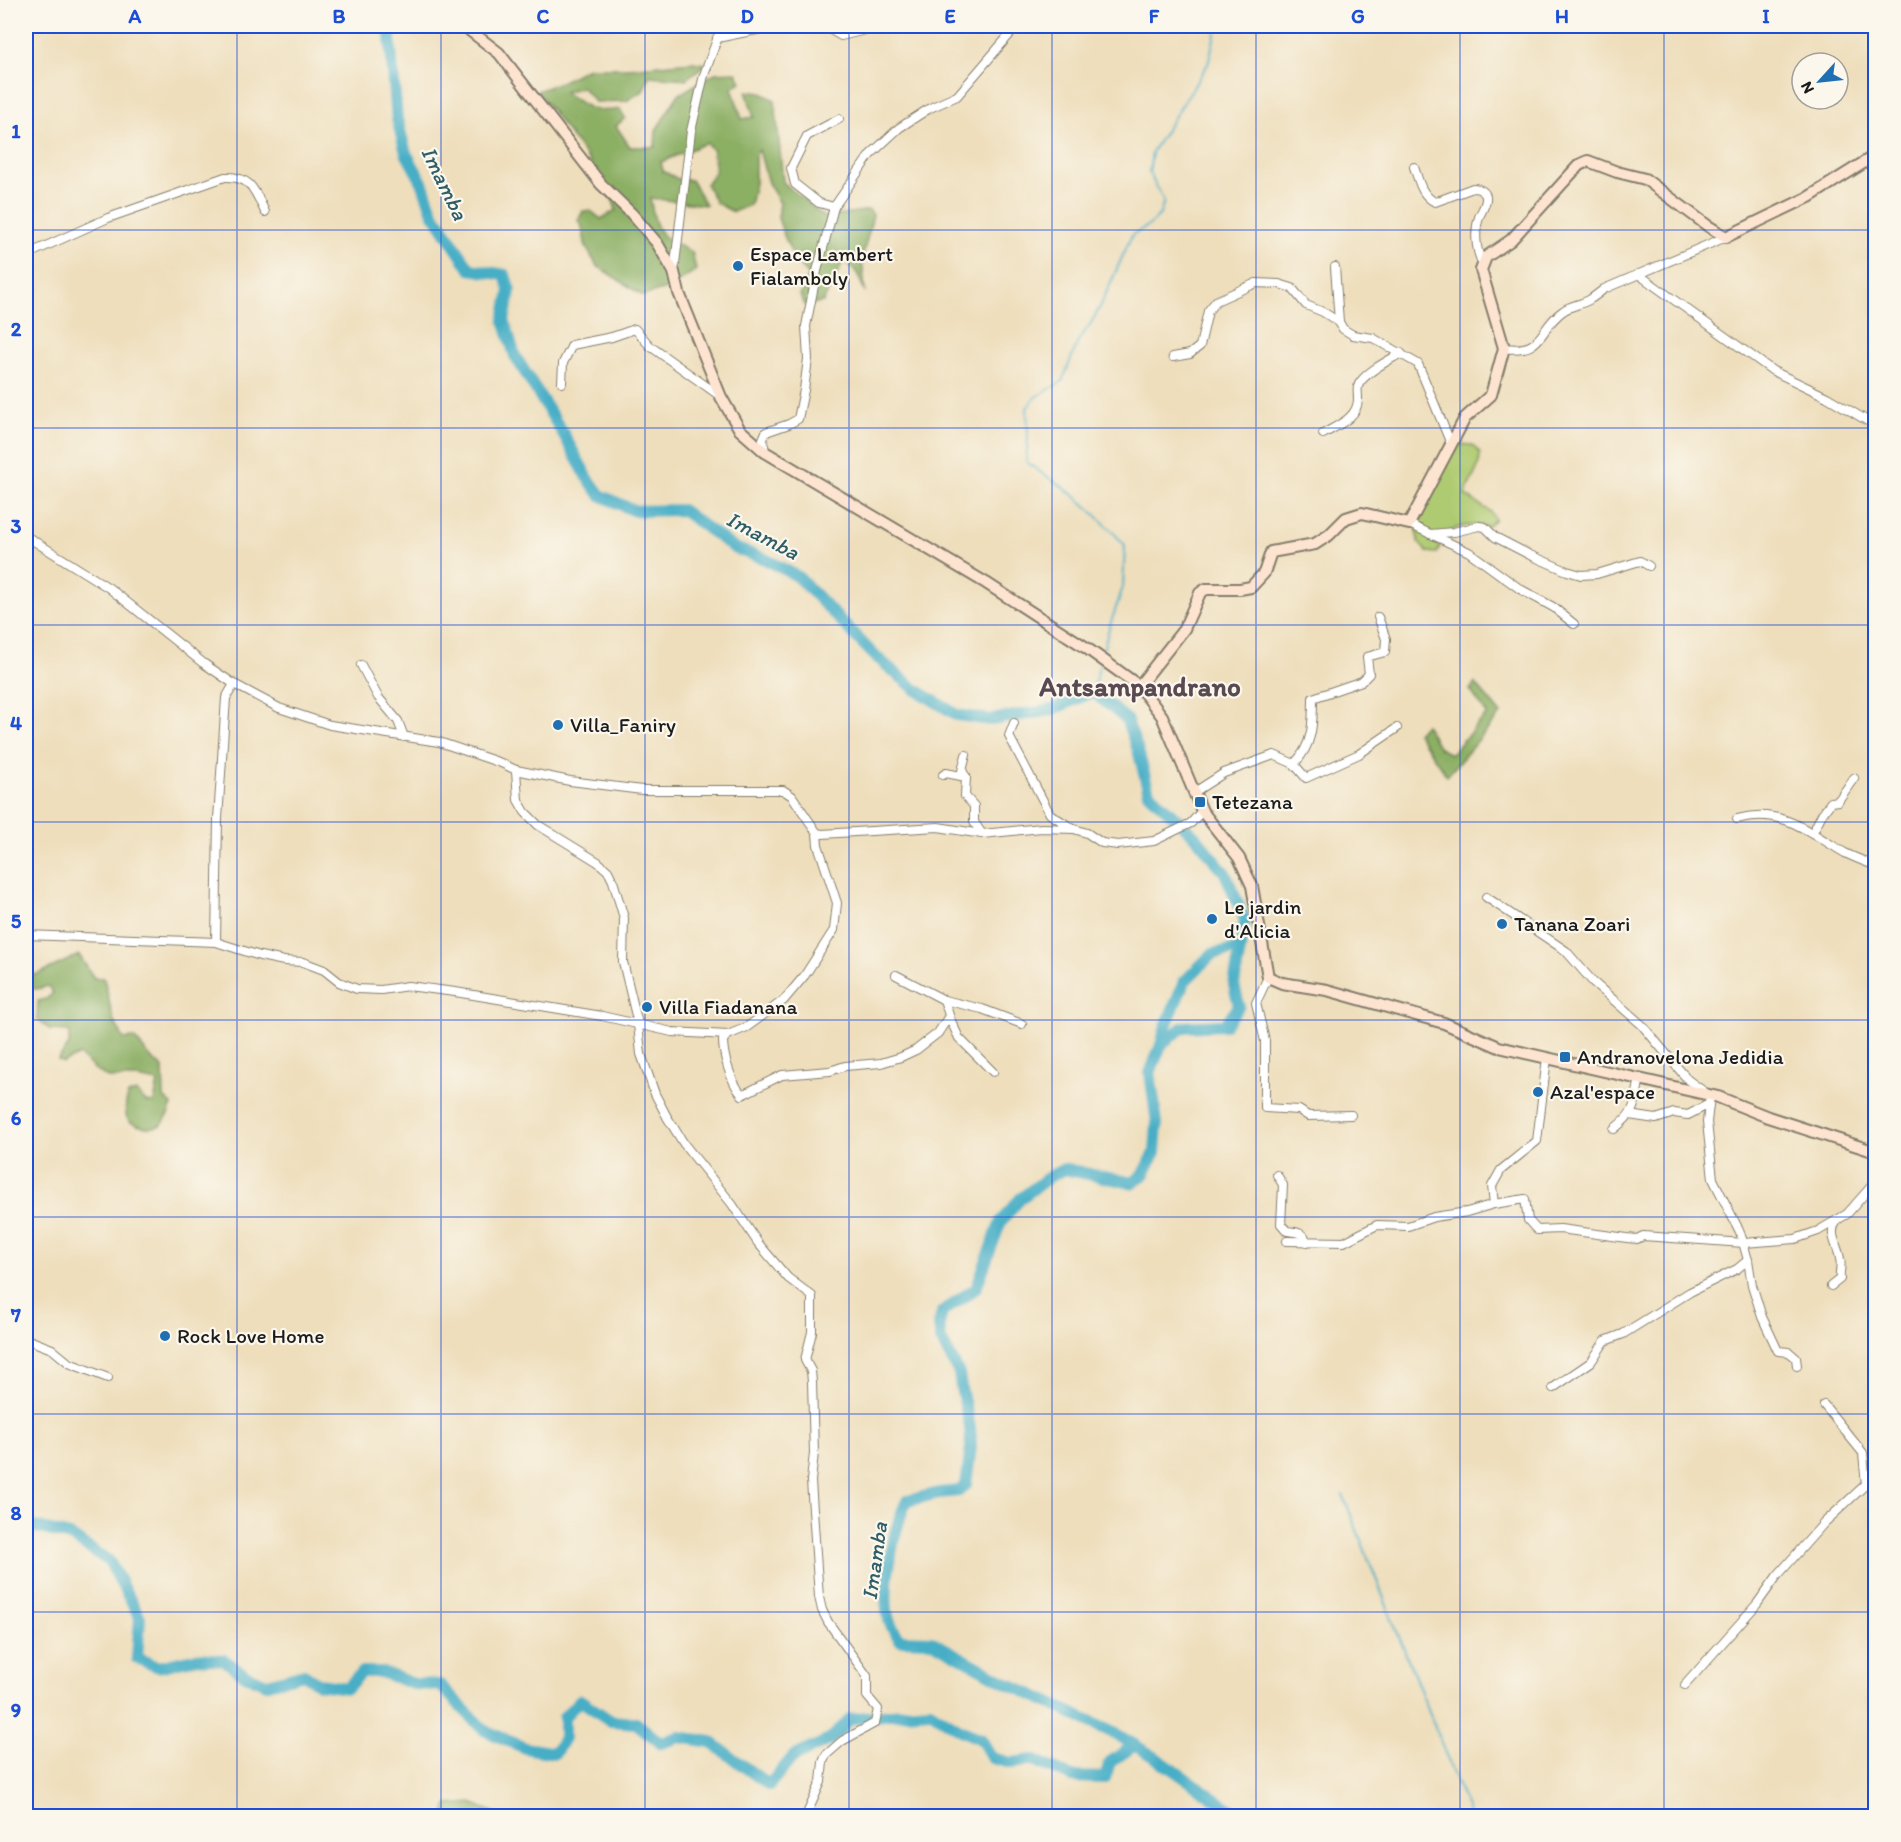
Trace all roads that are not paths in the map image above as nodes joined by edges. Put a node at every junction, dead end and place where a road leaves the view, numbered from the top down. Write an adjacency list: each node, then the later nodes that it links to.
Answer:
1 (464, 26): 18 (street)
2 (722, 26): 8 (street)
3 (778, 26): 4 (street); 8 (street)
4 (793, 26)
5 (824, 26): 6 (street)
6 (881, 26)
7 (1017, 26): 12 (street)
8 (717, 38): 18 (street)
9 (839, 119): 12 (street)
10 (1875, 154): 14 (street)
11 (1414, 167): 16 (street)
12 (834, 207): 29 (street)
13 (265, 212): 15 (street)
14 (1726, 237): 16 (street); 19 (street)
15 (26, 255)
16 (1483, 264): 21 (street)
17 (1335, 267): 20 (street)
18 (674, 272): 25 (street)
19 (1638, 274): 21 (street); 26 (street)
20 (1339, 322): 22 (street); 23 (street)
21 (1504, 348): 28 (street)
22 (1401, 353): 27 (street); 28 (street)
23 (1173, 357)
24 (562, 383): 25 (street)
25 (721, 397): 29 (street)
26 (1871, 423)
27 (1323, 434)
28 (1450, 444): 30 (street)
29 (765, 452): 38 (street)
30 (1409, 524): 31 (street); 38 (street)
31 (1430, 534): 33 (street); 35 (street)
32 (26, 536): 37 (street)
33 (1649, 566)
34 (1378, 617): 43 (street)
35 (1574, 624)
36 (361, 666): 41 (street)
37 (234, 684): 41 (street); 58 (street)
38 (1139, 686): 48 (street)
39 (1014, 723): 51 (street)
40 (1397, 728): 43 (street)
41 (404, 737): 44 (street)
42 (966, 755): 46 (street)
43 (1294, 764): 48 (street)
44 (516, 770): 53 (street); 63 (street)
45 (943, 775): 46 (street)
46 (966, 777): 54 (street)
47 (1854, 778): 52 (street)
48 (1193, 793): 49 (street)
49 (1202, 811): 51 (street); 60 (street)
50 (1737, 819): 52 (street)
51 (1074, 829): 54 (street)
52 (1813, 832): 55 (street)
53 (817, 833): 54 (street); 65 (street)
54 (982, 834)
55 (1875, 866)
56 (1486, 897): 69 (street)
57 (26, 935): 58 (street)
58 (216, 942): 63 (street)
59 (896, 975): 61 (street)
60 (1268, 977): 66 (street); 70 (street)
61 (944, 1000): 62 (street); 64 (street)
62 (949, 1016): 65 (street); 67 (street)
63 (638, 1024): 65 (street); 91 (street)
64 (1022, 1024)
65 (728, 1035)
66 (1547, 1058): 68 (street); 76 (street)
67 (993, 1072)
68 (1640, 1078): 69 (street); 71 (street)
69 (1710, 1100): 71 (street); 73 (street); 80 (street)
70 (1351, 1115)
71 (1629, 1115): 72 (street)
72 (1614, 1129)
73 (1875, 1152)
74 (1277, 1175): 79 (street)
75 (1875, 1181): 77 (street)
76 (1494, 1204): 79 (street); 80 (street)
77 (1840, 1217): 80 (street); 82 (street)
78 (1287, 1242): 79 (street)
79 (1306, 1242)
80 (1744, 1243): 81 (street)
81 (1748, 1260): 84 (street); 86 (street)
82 (1831, 1286)
83 (26, 1339): 85 (street)
84 (1797, 1366)
85 (108, 1378)
86 (1553, 1388)
87 (1824, 1405): 89 (street)
88 (1875, 1475): 89 (street)
89 (1866, 1485): 90 (street)
90 (1685, 1685)
91 (806, 1816)

